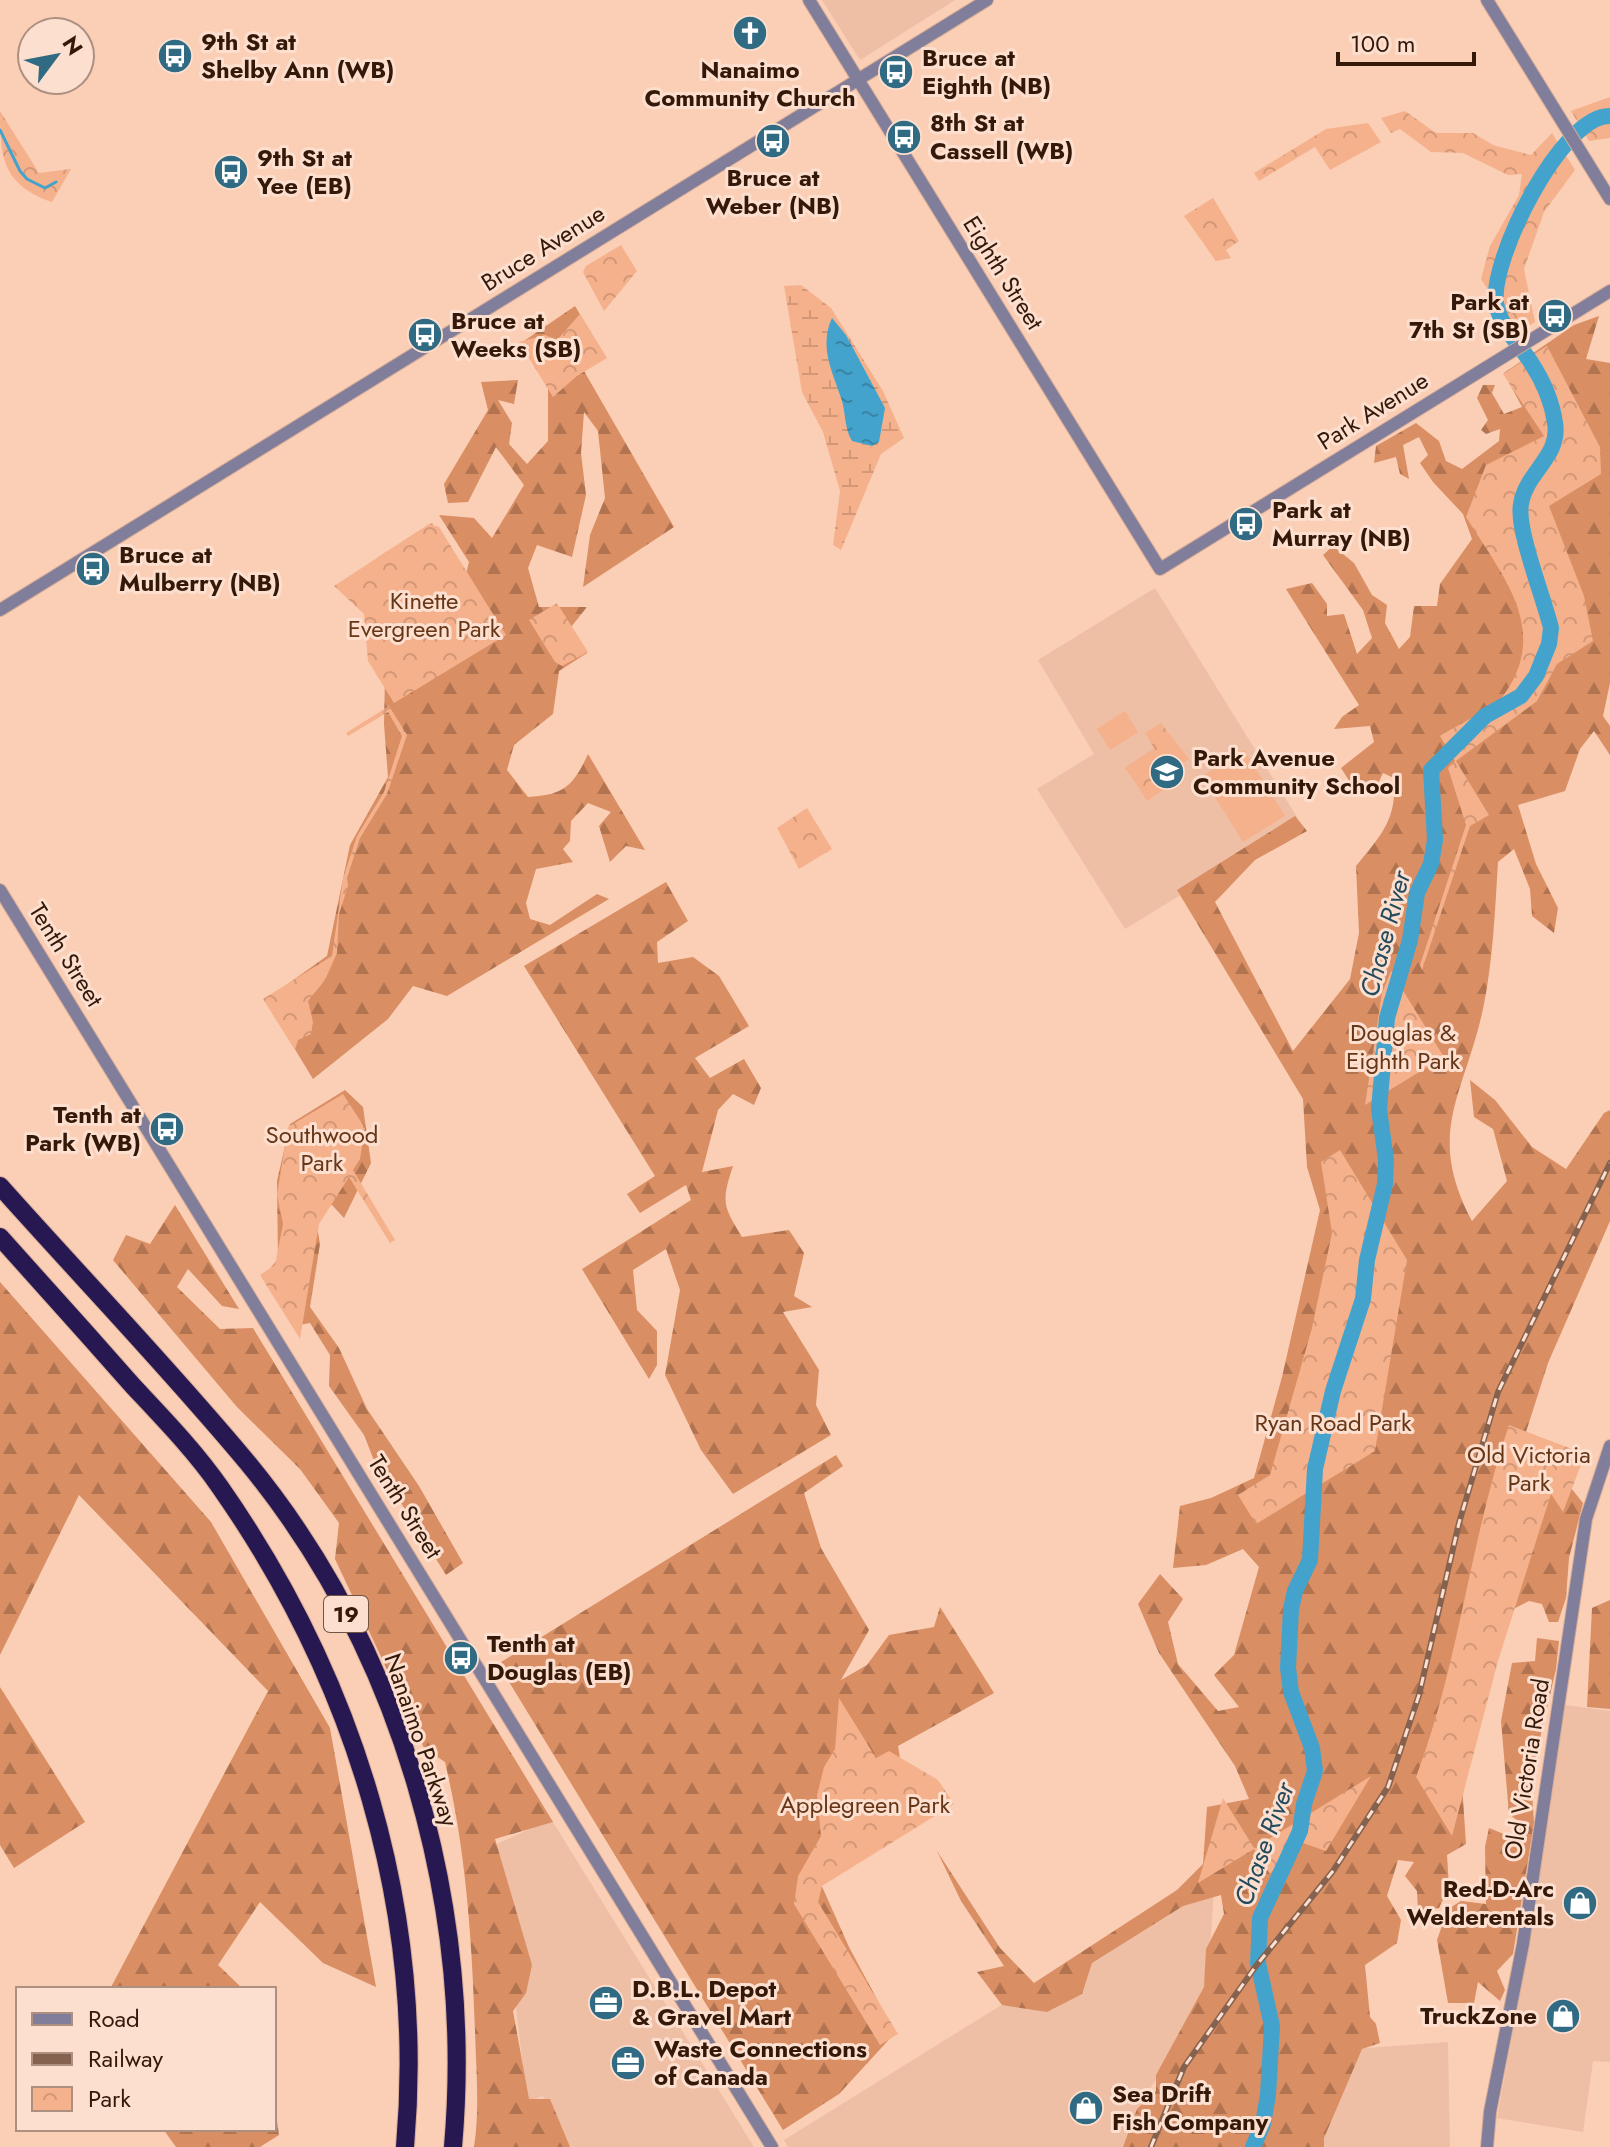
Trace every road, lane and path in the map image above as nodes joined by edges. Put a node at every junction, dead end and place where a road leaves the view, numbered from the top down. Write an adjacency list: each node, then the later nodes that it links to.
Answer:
1 (809, 0): 4 (street, Eighth Street)
2 (987, 0): 4 (street, Bruce Avenue)
3 (1487, 0): 5 (street)
4 (858, 79): 7 (street, Eighth Street); 8 (street, Bruce Avenue)
5 (1610, 199)
6 (1610, 291): 7 (street, Park Avenue)
7 (1160, 569)
8 (0, 610)
9 (0, 890): 15 (street, Tenth Street)
10 (0, 1186): 14 (highway, Nanaimo Parkway / 19)
11 (0, 1237): 13 (highway, 19)
12 (1610, 1446): 16 (street, Old Victoria Road)
13 (405, 2147)
14 (453, 2147)
15 (772, 2147)
16 (1487, 2147)

